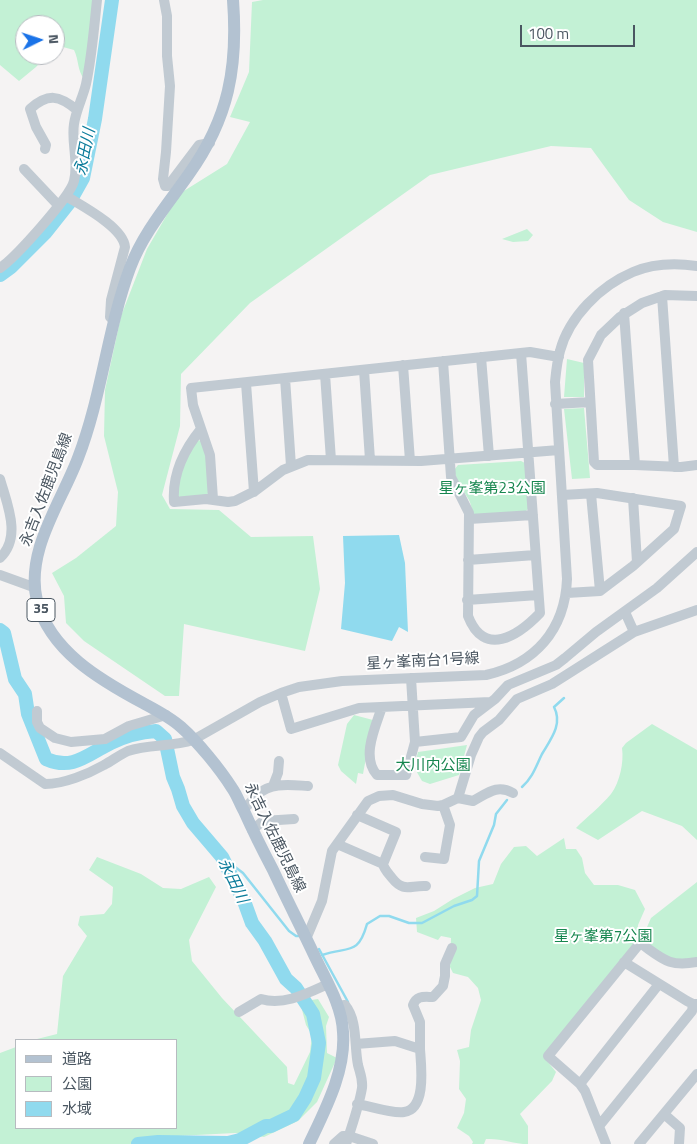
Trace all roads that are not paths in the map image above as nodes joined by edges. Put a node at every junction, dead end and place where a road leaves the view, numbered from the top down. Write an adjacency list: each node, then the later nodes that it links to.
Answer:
1 (97, 0): 4 (street)
2 (164, 0): 5 (street)
3 (233, 0): 5 (main road, 永吉入佐鹿児島線 / 35)
4 (77, 110): 6 (street); 8 (street)
5 (210, 142): 15 (main road, 永吉入佐鹿児島線 / 35)
6 (45, 149)
7 (24, 169): 9 (street)
8 (68, 196): 9 (street); 15 (street)
9 (58, 206): 11 (street)
10 (697, 266): 18 (street, 星ヶ峯南台1号線)
11 (0, 268)
12 (662, 296): 13 (street); 14 (street); 38 (street)
13 (697, 296)
14 (624, 314): 25 (street); 35 (street)
15 (114, 321): 53 (main road, 永吉入佐鹿児島線 / 35)
16 (520, 353): 17 (street); 18 (street); 29 (street)
17 (481, 357): 19 (street); 30 (street)
18 (559, 357): 26 (street, 星ヶ峯南台1号線)
19 (443, 361): 20 (street); 31 (street)
20 (403, 366): 21 (street); 34 (street)
21 (364, 370): 22 (street); 33 (street)
22 (325, 374): 23 (street); 32 (street)
23 (285, 378): 24 (street); 37 (street)
24 (246, 382): 27 (street); 40 (street)
25 (590, 402): 26 (street); 35 (street)
26 (555, 404): 28 (street, 星ヶ峯南台1号線)
27 (201, 430): 44 (street); 44 (street)
28 (559, 450): 29 (street); 42 (street, 星ヶ峯南台1号線)
29 (528, 453): 30 (street); 45 (street)
30 (489, 456): 31 (street)
31 (450, 459): 34 (street); 46 (street)
32 (331, 460): 33 (street); 37 (street)
33 (370, 460): 34 (street)
34 (410, 461)
35 (635, 465): 38 (street)
36 (697, 465): 38 (street)
37 (291, 466): 40 (street)
38 (674, 467)
39 (0, 480): 49 (street)
40 (254, 492): 44 (street)
41 (592, 494): 42 (street); 43 (street); 54 (street)
42 (562, 496): 55 (street, 星ヶ峯南台1号線)
43 (633, 498): 51 (street); 51 (street)
44 (213, 499)
45 (532, 515): 46 (street); 48 (street)
46 (469, 519): 50 (street)
47 (697, 552): 59 (street)
48 (535, 555): 50 (street); 56 (street)
49 (0, 558)
50 (468, 560): 57 (street)
51 (637, 562): 54 (street)
52 (0, 575): 53 (street)
53 (36, 588): 67 (main road, 永吉入佐鹿児島線 / 35)
54 (600, 591): 55 (street)
55 (567, 593): 61 (street, 星ヶ峯南台1号線)
56 (538, 595): 57 (street); 57 (street)
57 (467, 600)
58 (697, 610): 60 (street)
59 (624, 612): 60 (street); 63 (street)
60 (634, 632): 75 (street)
61 (411, 678): 62 (street, 星ヶ峯南台1号線); 64 (street)
62 (281, 693): 65 (street); 68 (street, 星ヶ峯南台1号線)
63 (491, 702): 64 (street); 69 (street)
64 (413, 706): 65 (street); 69 (street)
65 (382, 707): 69 (street)
66 (37, 711): 67 (street)
67 (166, 716): 68 (main road, 永吉入佐鹿児島線 / 35)
68 (187, 742): 70 (street); 77 (main road, 永吉入佐鹿児島線 / 35)
69 (414, 742)
70 (0, 754)
71 (279, 761): 72 (street)
72 (273, 786): 73 (street); 77 (street)
73 (308, 786)
74 (513, 793): 75 (street)
75 (458, 798): 76 (street)
76 (442, 806): 78 (street); 82 (street)
77 (242, 809): 80 (main road, 永吉入佐鹿児島線 / 35)
78 (357, 815): 81 (street); 83 (street)
79 (294, 819): 80 (street)
80 (252, 830): 85 (main road, 永吉入佐鹿児島線 / 35)
81 (337, 844): 83 (street); 85 (street)
82 (426, 857)
83 (383, 864): 84 (street)
84 (426, 886)
85 (306, 939): 89 (main road, 永吉入佐鹿児島線 / 35)
86 (452, 948): 95 (street)
87 (624, 962): 88 (street); 90 (street); 97 (street)
88 (697, 962)
89 (328, 984): 91 (main road, 永吉入佐鹿児島線 / 35); 93 (street)
90 (659, 984): 92 (street); 97 (street)
91 (338, 1006): 94 (street); 102 (main road, 永吉入佐鹿児島線 / 35)
92 (695, 1008): 100 (street)
93 (239, 1012)
94 (356, 1044): 95 (street); 98 (street)
95 (420, 1049): 98 (street)
96 (697, 1074): 99 (street)
97 (580, 1084): 100 (street)
98 (357, 1104): 101 (street)
99 (664, 1114): 106 (street); 107 (street)
100 (599, 1126): 105 (street)
101 (348, 1140): 103 (street); 104 (street)
102 (309, 1144)
103 (334, 1144)
104 (373, 1144)
105 (606, 1144)
106 (639, 1144)
107 (679, 1144)

